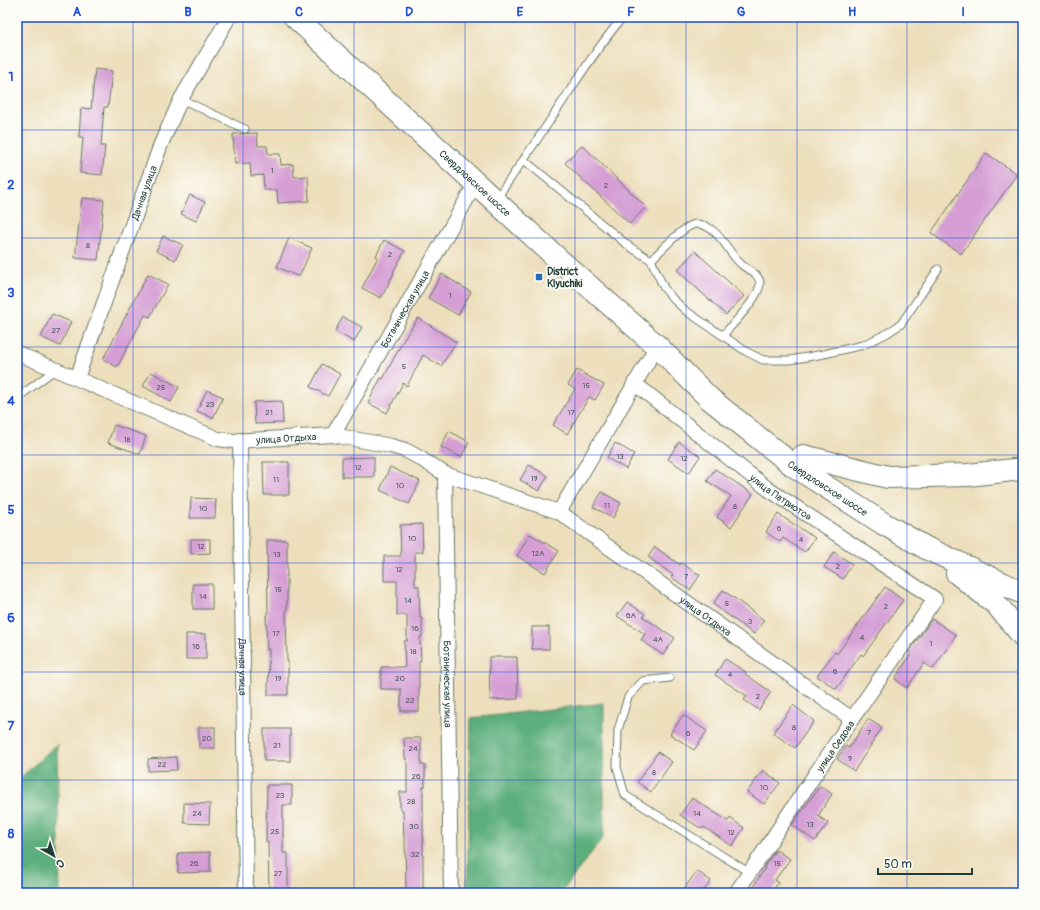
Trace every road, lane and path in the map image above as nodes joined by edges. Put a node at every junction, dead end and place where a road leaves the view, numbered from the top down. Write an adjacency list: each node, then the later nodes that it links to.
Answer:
1 (229, 17): 4 (street, Дачная улица)
2 (295, 17): 7 (main road, Свердловское шоссе)
3 (623, 17): 6 (lane)
4 (181, 99): 5 (lane); 15 (street, Дачная улица)
5 (245, 129)
6 (524, 160): 8 (lane); 9 (lane)
7 (476, 183): 8 (main road, Свердловское шоссе); 18 (street, Ботаническая улица)
8 (495, 201): 12 (main road, Свердловское шоссе)
9 (651, 260): 11 (lane); 11 (lane)
10 (938, 269): 11 (lane)
11 (723, 335)
12 (657, 346): 16 (street); 20 (main road, Свердловское шоссе); 24 (main road, Свердловское шоссе)
13 (17, 353): 14 (street, улица Отдыха)
14 (56, 369): 15 (street, улица Отдыха); 17 (lane)
15 (77, 378): 19 (street, улица Отдыха)
16 (634, 384): 23 (street); 27 (street, улица Патриотов)
17 (17, 398)
18 (333, 435): 19 (street, улица Отдыха); 22 (street, улица Отдыха)
19 (240, 440): 32 (street, Дачная улица)
20 (803, 456): 21 (main road); 25 (main road, Свердловское шоссе)
21 (1023, 469)
22 (445, 474): 23 (street, улица Отдыха); 33 (street, Ботаническая улица)
23 (559, 512): 30 (street, улица Отдыха)
24 (926, 548): 26 (main road, Свердловское шоссе); 28 (main road)
25 (1023, 579)
26 (1023, 594)
27 (935, 599): 30 (street, улица Седова)
28 (1023, 636)
29 (670, 678): 31 (lane)
30 (852, 719): 31 (street, улица Седова)
31 (750, 873): 34 (street, улица Седова)
32 (246, 893)
33 (451, 893)
34 (736, 893)

